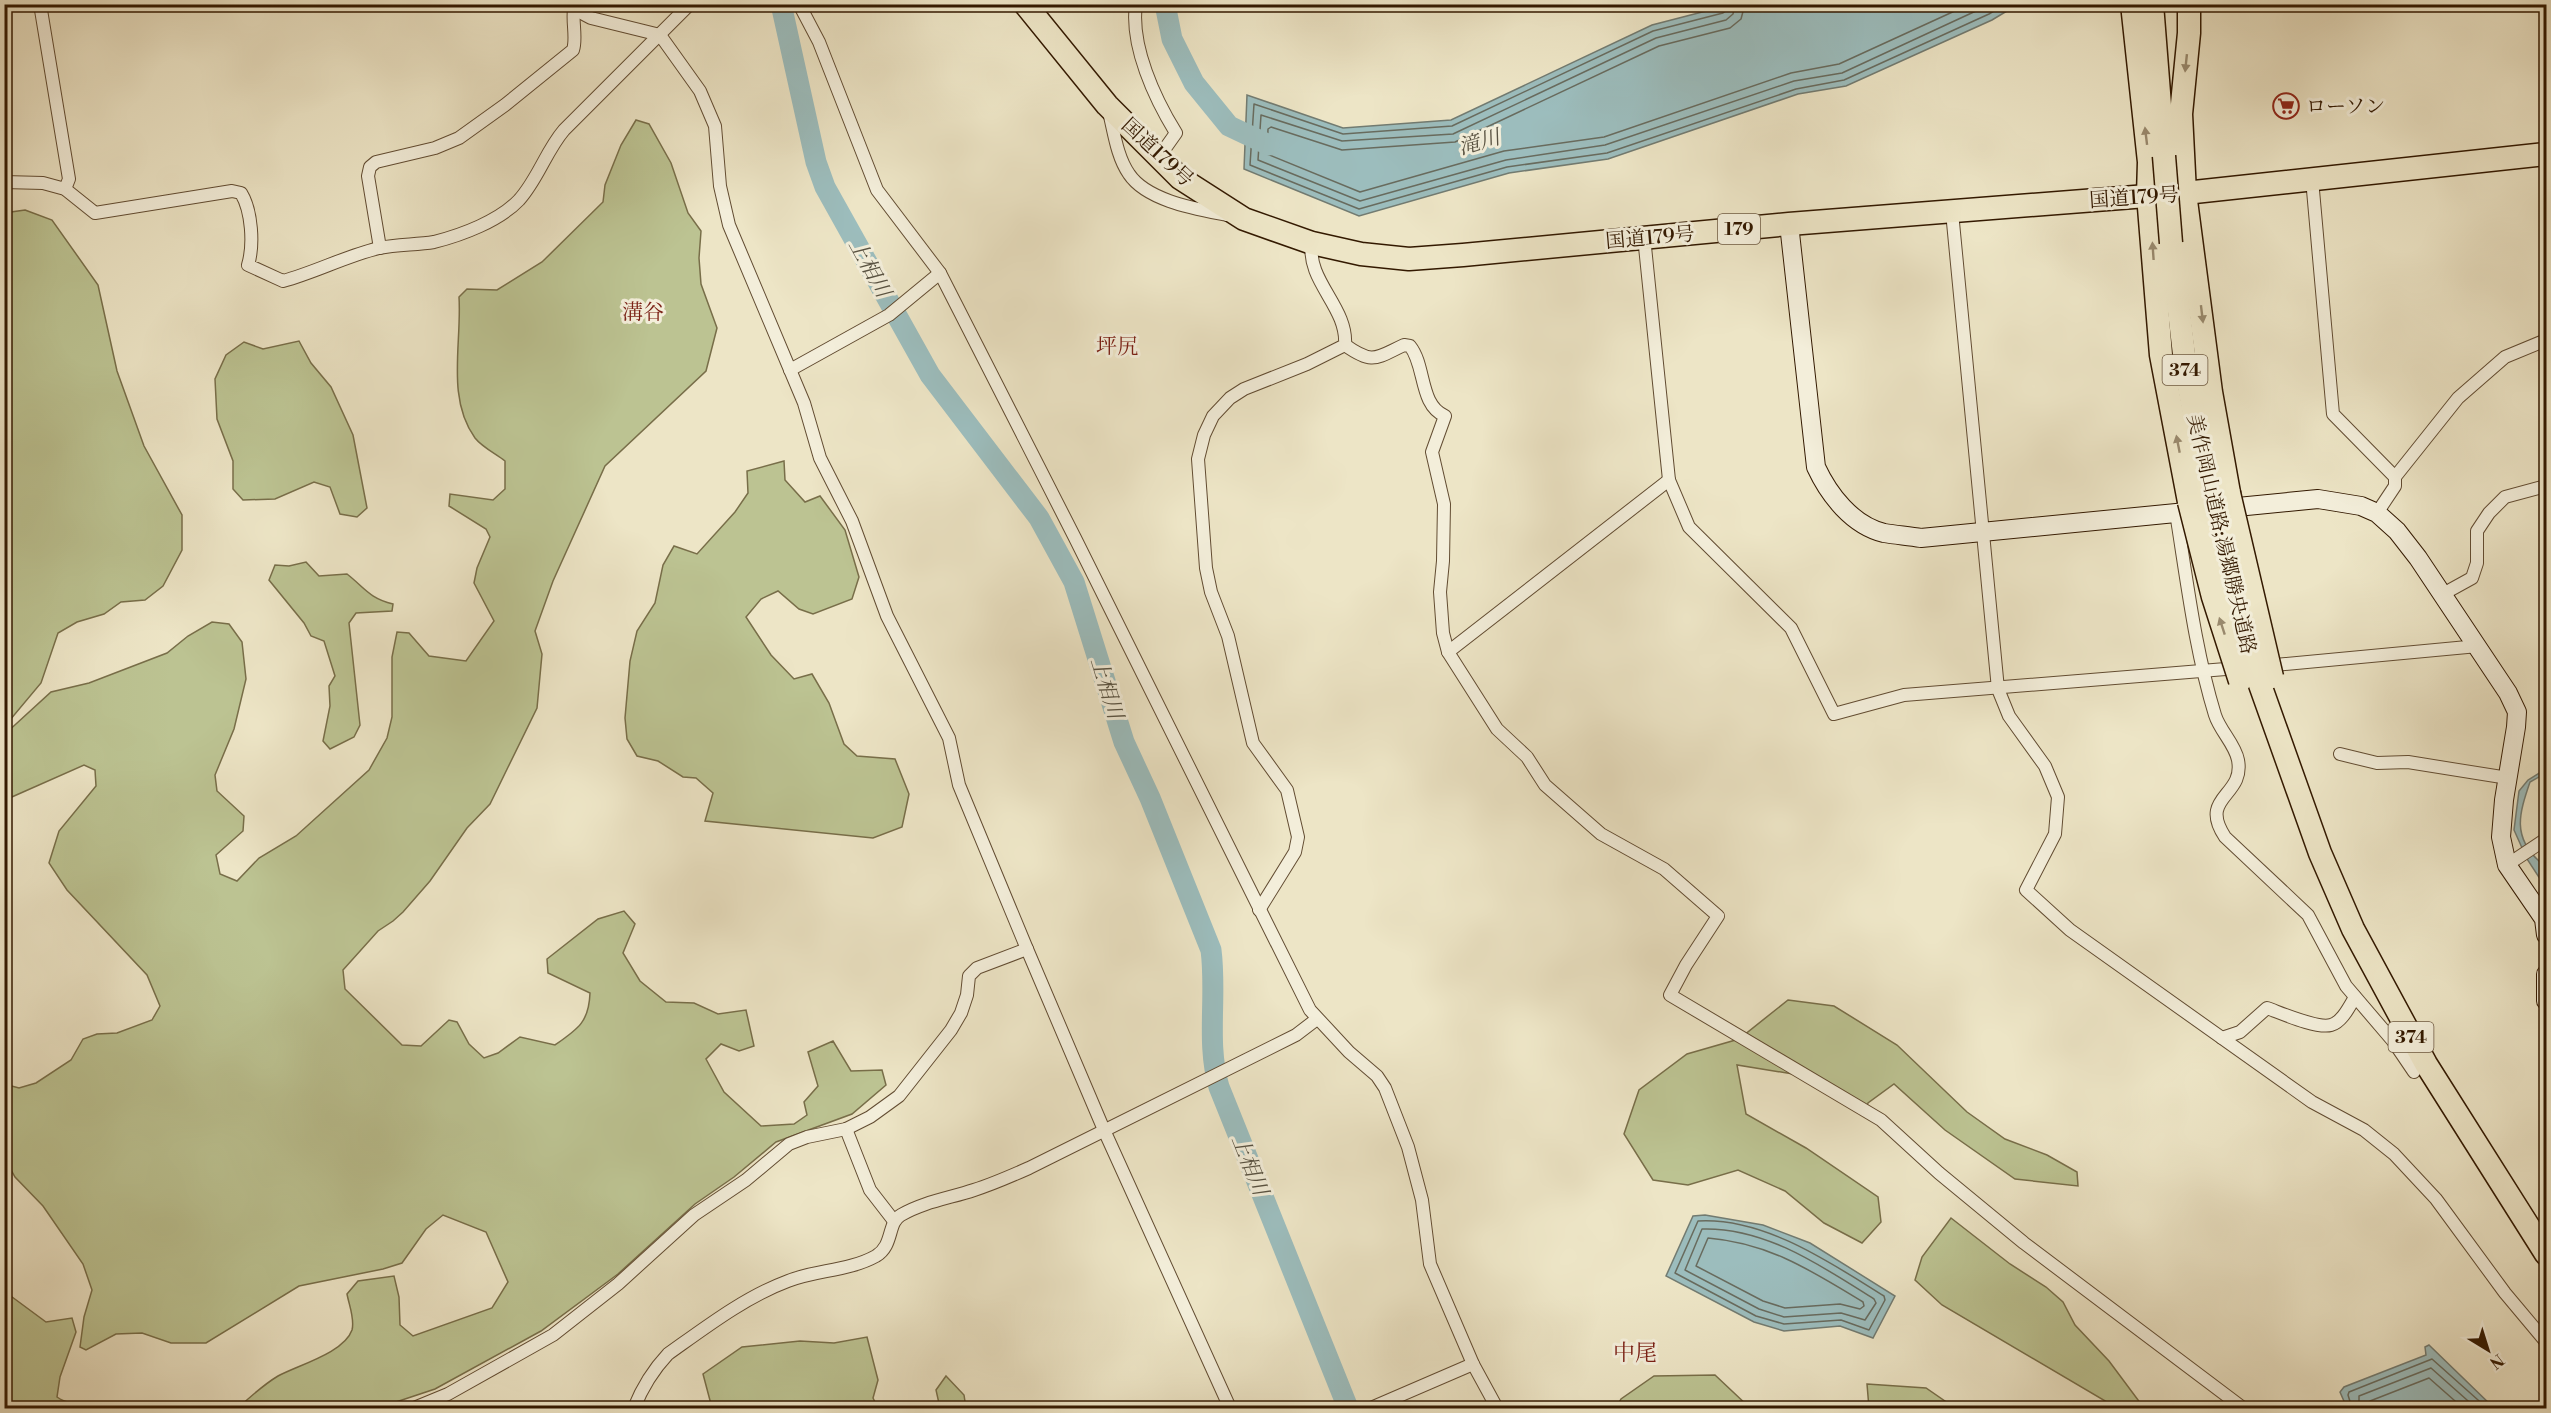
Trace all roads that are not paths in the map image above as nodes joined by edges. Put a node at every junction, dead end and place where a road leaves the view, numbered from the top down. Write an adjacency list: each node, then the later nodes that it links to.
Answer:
1 (40, 4): 16 (street)
2 (690, 4): 10 (street)
3 (798, 4): 25 (street)
4 (1025, 4): 11 (highway, 国道179号 / 179)
5 (1136, 4): 13 (street)
6 (2132, 4): 18 (highway, one-way to 6)
7 (2152, 4): 32 (highway, 美作岡山道路;湯郷勝央道路 / 374, bridge)
8 (2189, 4): 17 (highway, one-way to 17)
9 (572, 7): 10 (street); 24 (street)
10 (660, 35): 24 (street); 28 (street)
11 (1107, 105): 13 (highway, 国道179号 / 179); 20 (street)
12 (2547, 154): 14 (highway, 国道179号 / 179)
13 (1159, 157): 20 (highway, 国道179号 / 179)
14 (2312, 179): 17 (highway, 国道179号 / 179); 29 (street)
15 (4, 182): 16 (street)
16 (65, 189): 24 (street)
17 (2185, 193): 18 (highway, 国道179号 / 179); 32 (highway, one-way to 32)
18 (2148, 195): 19 (highway, 国道179号 / 179); 32 (highway, one-way to 18)
19 (1952, 212): 21 (highway, 国道179号 / 179); 34 (street)
20 (1244, 219): 23 (highway, 国道179号 / 179)
21 (1789, 224): 22 (highway, 国道179号 / 179); 34 (street)
22 (1644, 237): 23 (highway, 国道179号 / 179); 30 (street)
23 (1312, 243): 27 (street)
24 (380, 248)
25 (940, 273): 28 (street); 46 (street)
26 (2547, 340): 29 (street)
27 (1345, 345): 37 (street); 46 (street)
28 (789, 370): 48 (street)
29 (2395, 477): 33 (street)
30 (1669, 480): 37 (street); 40 (street)
31 (2547, 486): 35 (street)
32 (2209, 502): 33 (street); 34 (street); 38 (street); 39 (street); 39 (highway, 美作岡山道路;湯郷勝央道路 / 374, bridge)
33 (2377, 513): 35 (street)
34 (1983, 533): 40 (street)
35 (2443, 594): 36 (street)
36 (2478, 646): 39 (street); 42 (street)
37 (1448, 652): 65 (street)
38 (2204, 670): 39 (street); 40 (street); 49 (street)
39 (2262, 676): 43 (highway, 美作岡山道路;湯郷勝央道路 / 374)
40 (1998, 689): 51 (street)
41 (2340, 753): 42 (street)
42 (2508, 778): 45 (street)
43 (2301, 799): 56 (highway, 美作岡山道路;湯郷勝央道路 / 374); 57 (highway, 美作岡山道路;湯郷勝央道路 / 374)
44 (2547, 839): 45 (street)
45 (2507, 865): 47 (street)
46 (1259, 910): 50 (street)
47 (2547, 935)
48 (1027, 948): 53 (street); 54 (street)
49 (2355, 997): 51 (street); 52 (street)
50 (1317, 1019): 54 (street); 59 (street)
51 (2222, 1038): 58 (street)
52 (2414, 1072)
53 (846, 1129): 55 (street); 60 (street)
54 (1104, 1130): 55 (street); 62 (street)
55 (894, 1221): 61 (street)
56 (2547, 1233)
57 (2547, 1254)
58 (2547, 1342)
59 (1473, 1364): 63 (street); 64 (street)
60 (414, 1408)
61 (634, 1408)
62 (1230, 1408)
63 (1371, 1408)
64 (1497, 1408)
65 (2243, 1408)

